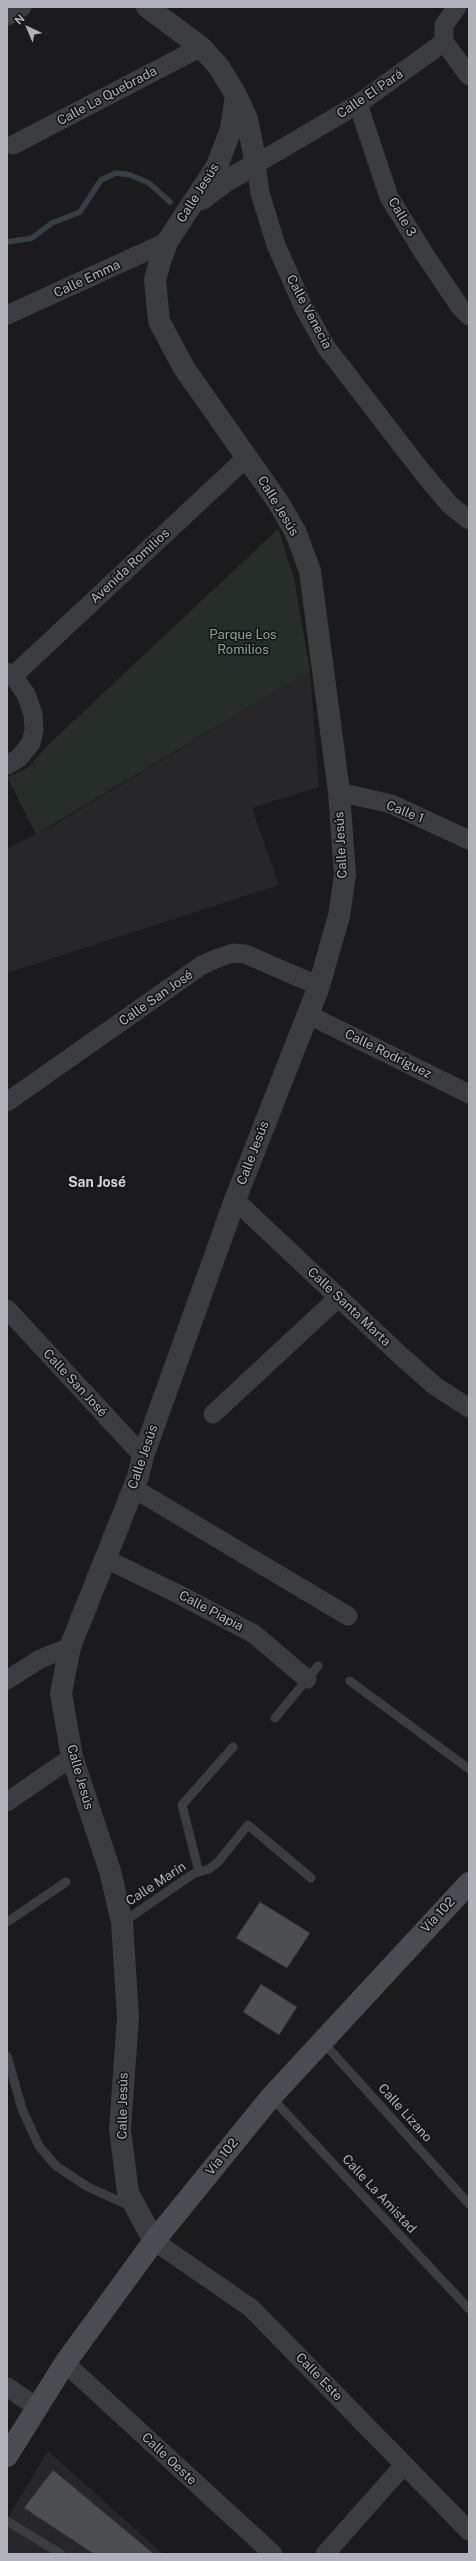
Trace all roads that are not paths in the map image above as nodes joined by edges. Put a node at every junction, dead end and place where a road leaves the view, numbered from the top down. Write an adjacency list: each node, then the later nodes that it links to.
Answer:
1 (22, 7): 4 (street)
2 (147, 7): 6 (street)
3 (457, 7): 5 (street)
4 (7, 16)
5 (444, 42): 7 (street); 9 (street, Calle El Pará)
6 (201, 47): 8 (street); 10 (street, Calle La Quebrada)
7 (469, 76)
8 (236, 95): 11 (street); 12 (street, Calle Jesús)
9 (358, 104): 11 (street, Calle El Pará); 15 (street, Calle 3)
10 (13, 145)
11 (256, 164): 12 (street); 17 (street, Calle Venecia)
12 (188, 210): 13 (street, Calle Jesús)
13 (167, 242): 14 (street, Calle Emma); 16 (street, Calle Jesús)
14 (7, 315)
15 (469, 316)
16 (247, 457): 18 (street, Avenida Romilios); 20 (street, Calle Jesús)
17 (469, 520)
18 (10, 674): 19 (street)
19 (7, 765)
20 (339, 792): 21 (street, Calle 1); 22 (street, Calle Jesús)
21 (469, 840)
22 (319, 986): 23 (street, Calle Jesús); 25 (street, Calle San José)
23 (307, 1014): 24 (street, Calle Rodríguez); 26 (street, Calle Jesús)
24 (469, 1094)
25 (7, 1102)
26 (235, 1200): 27 (street, Calle Santa Marta); 31 (street, Calle Jesús)
27 (339, 1297): 29 (street, Calle Santa Marta); 30 (street)
28 (7, 1309): 31 (street, Calle San José)
29 (469, 1408)
30 (213, 1414)
31 (143, 1456): 32 (street, Calle Jesús)
32 (133, 1488): 33 (street, Calle Jesús); 34 (street)
33 (104, 1558): 35 (street, Calle Jesús); 36 (street, Calle Piapia)
34 (348, 1616)
35 (70, 1647): 37 (street); 41 (street, Calle Jesús)
36 (313, 1672): 39 (lane)
37 (7, 1680)
38 (350, 1681): 42 (lane)
39 (275, 1718)
40 (233, 1747): 44 (lane)
41 (72, 1757): 43 (street); 49 (street, Calle Jesús)
42 (469, 1769)
43 (7, 1802)
44 (199, 1872): 45 (lane, Calle Marín); 49 (lane, Calle Marín)
45 (311, 1878)
46 (66, 1882): 48 (lane)
47 (469, 1883): 50 (main road, Vía 102)
48 (7, 1922)
49 (122, 1922): 54 (street, Calle Jesús)
50 (321, 2040): 52 (main road, Vía 102); 53 (lane, Calle Lizano)
51 (7, 2056): 54 (lane)
52 (271, 2097): 55 (main road, Vía 102); 56 (lane, Calle La Amistad)
53 (469, 2204)
54 (137, 2210): 55 (street, Calle Jesús)
55 (154, 2241): 57 (main road, Vía 102); 61 (street, Calle Este)
56 (469, 2309)
57 (66, 2363): 59 (main road, Vía 102); 65 (street, Calle Oeste)
58 (7, 2387): 59 (street)
59 (37, 2407): 60 (main road, Vía 102)
60 (7, 2456)
61 (404, 2465): 63 (street, Calle Este); 66 (street)
62 (7, 2521): 64 (lane)
63 (469, 2531)
64 (61, 2554)
65 (273, 2554)
66 (325, 2554)

